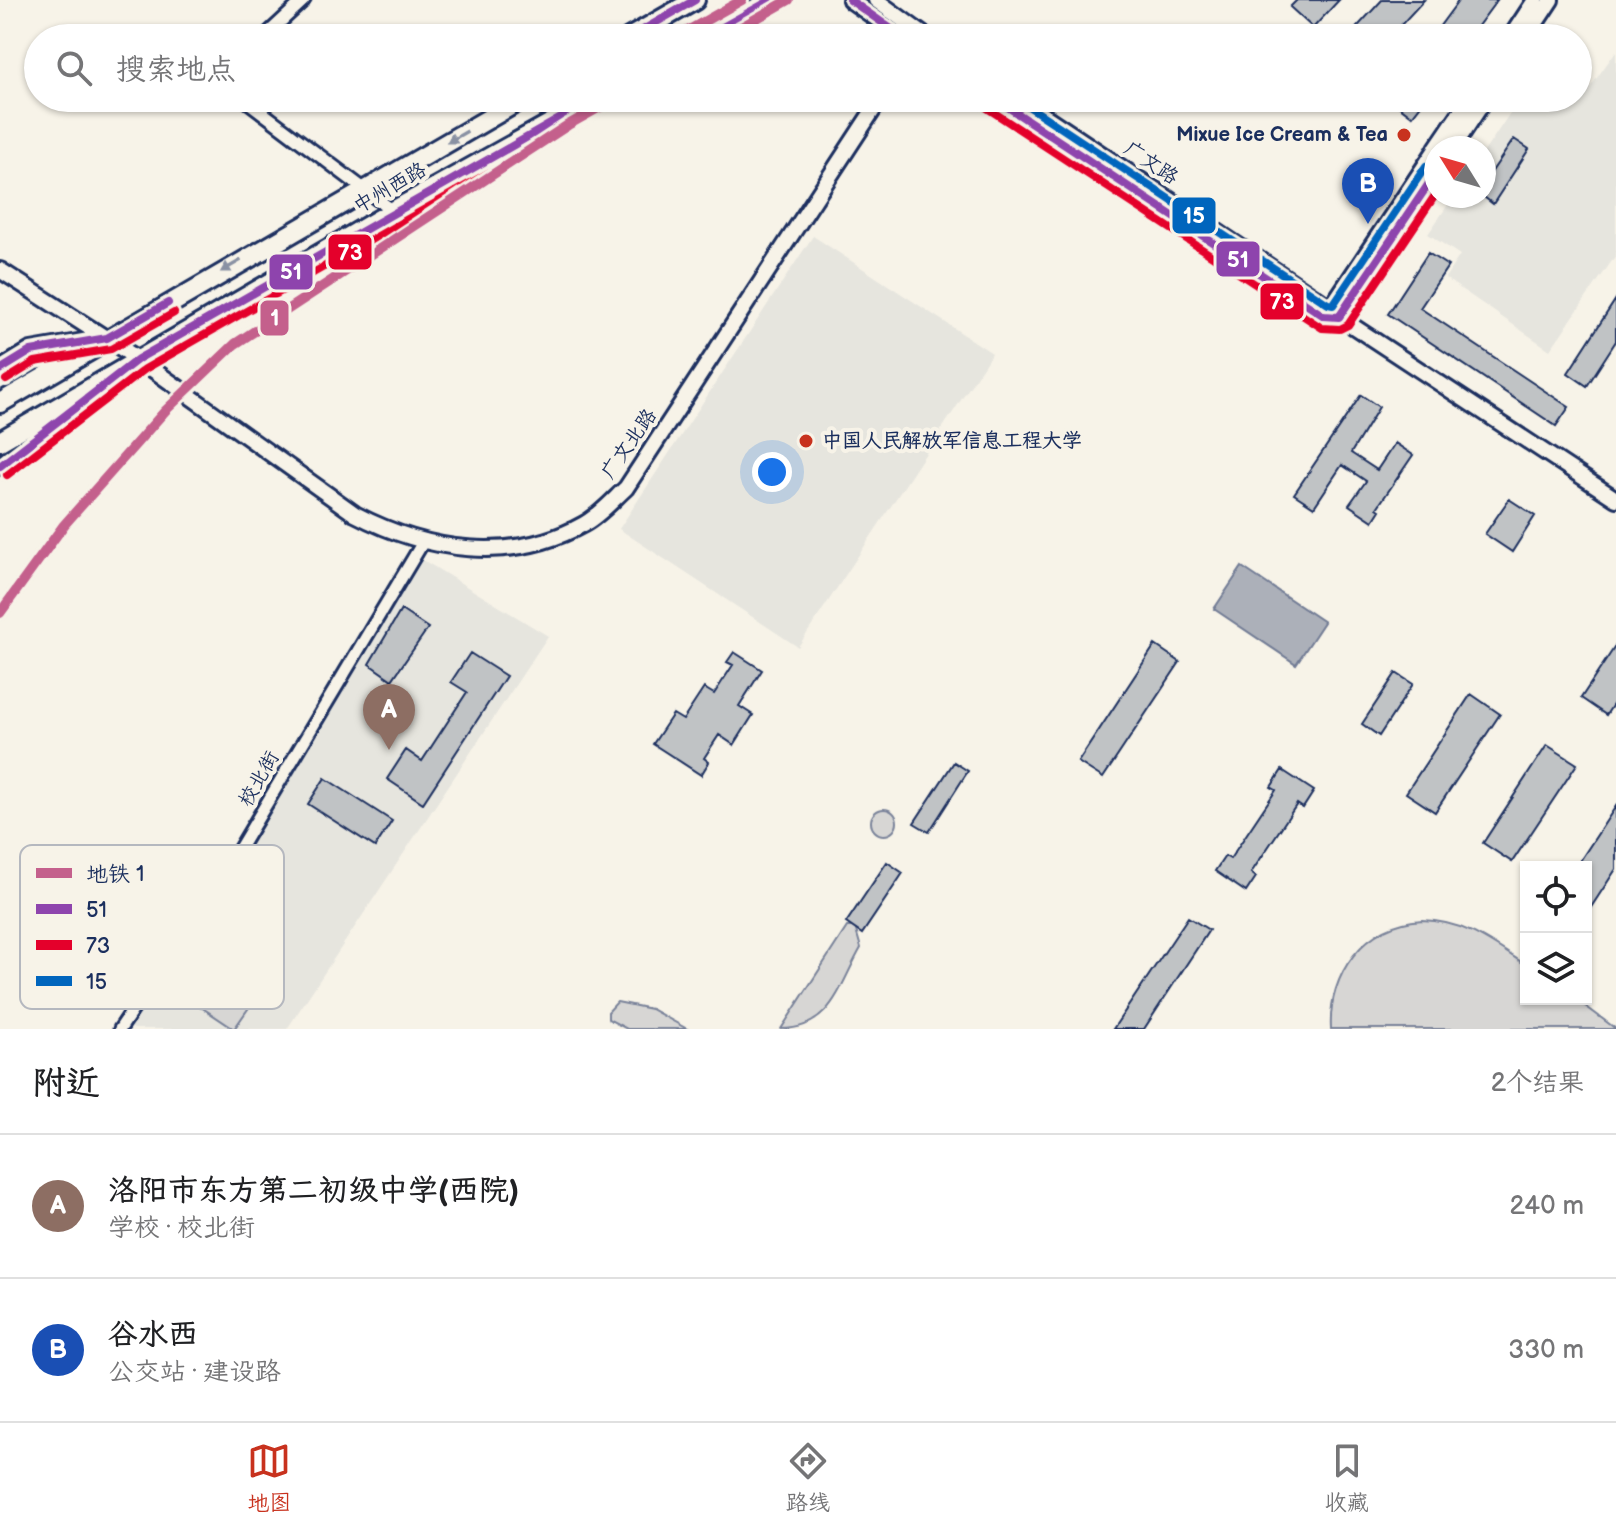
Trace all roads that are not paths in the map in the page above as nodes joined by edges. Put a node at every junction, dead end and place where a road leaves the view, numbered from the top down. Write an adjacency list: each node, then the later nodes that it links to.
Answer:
1 (304, 0): 8 (street)
2 (695, 0): 9 (main road)
3 (771, 0): 10 (main road)
4 (850, 0): 11 (street)
5 (876, 0): 12 (street)
6 (1535, 0): 13 (street)
7 (1551, 0): 14 (street)
8 (278, 24)
9 (653, 24)
10 (728, 24)
11 (884, 24)
12 (907, 24)
13 (1519, 24)
14 (1535, 24)
15 (261, 112): 27 (street)
16 (500, 112): 27 (main road, 中州西路, one-way to 27)
17 (571, 112): 28 (main road, 中州西路)
18 (872, 112): 38 (street, 广文北路)
19 (1016, 112): 30 (street, 广文路)
20 (1038, 112): 30 (street, 广文路)
21 (1460, 112): 23 (street)
22 (1477, 112): 24 (street)
23 (1444, 136)
24 (1461, 136)
25 (1424, 167): 30 (street)
26 (1424, 189): 30 (street)
27 (364, 190): 28 (street); 31 (main road, 中州西路, one-way to 31)
28 (393, 211): 32 (main road, 中州西路)
29 (0, 270): 31 (street, 广文北路)
30 (1331, 314): 37 (street, 广文路)
31 (107, 338): 32 (street, 广文北路); 33 (main road); 34 (main road, 中州西路)
32 (138, 359): 35 (main road, 中州西路); 36 (main road); 38 (street, 广文北路)
33 (0, 370)
34 (0, 403)
35 (0, 441)
36 (0, 466)
37 (1616, 499)
38 (423, 542): 39 (street, 校北街)
39 (242, 845)
40 (133, 1009): 41 (street, 校北街)
41 (120, 1029)

